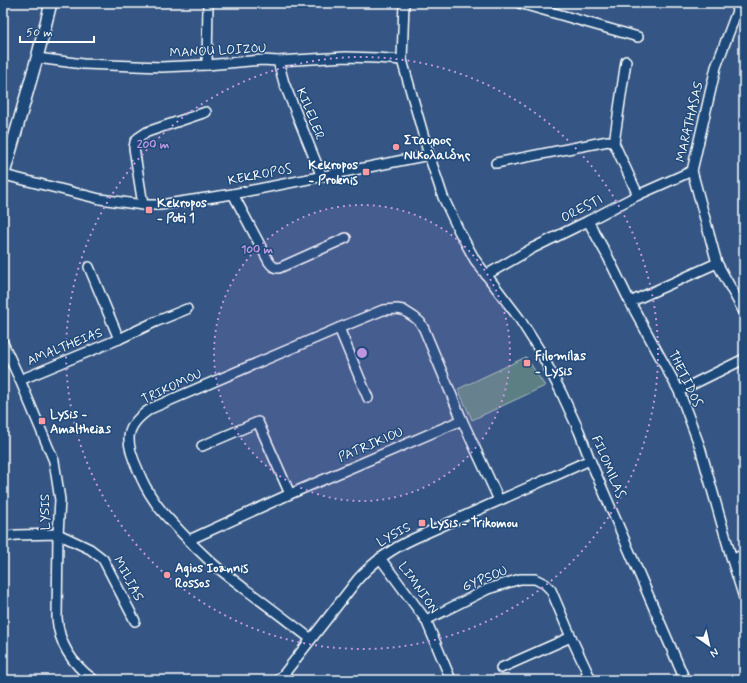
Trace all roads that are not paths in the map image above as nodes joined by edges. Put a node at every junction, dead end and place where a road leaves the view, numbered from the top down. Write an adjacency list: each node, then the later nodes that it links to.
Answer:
1 (51, 3): 7 (street)
2 (208, 3): 11 (street)
3 (404, 3): 9 (street, FILOMILAS)
4 (519, 3): 6 (street)
5 (740, 3): 16 (street, MARATHASAS)
6 (638, 37)
7 (37, 58): 11 (street, MANOU LOIZOU); 17 (street)
8 (278, 60): 9 (street, MANOU LOIZOU); 11 (street, MANOU LOIZOU); 18 (street, KILELER)
9 (402, 60): 14 (street, FILOMILAS)
10 (626, 61): 13 (street)
11 (207, 66)
12 (206, 112): 21 (street)
13 (614, 142): 15 (street); 20 (street)
14 (429, 155): 18 (street, KEKROPOS); 26 (street, FILOMILAS)
15 (496, 163)
16 (692, 171): 20 (street, ORESTI); 24 (street, MARATHASAS)
17 (3, 176): 21 (street, KEKROPOS)
18 (322, 176): 19 (street, KEKROPOS)
19 (233, 194): 21 (street, KEKROPOS); 23 (street)
20 (638, 195): 22 (street, ORESTI)
21 (142, 205)
22 (588, 221): 26 (street, ORESTI); 27 (street, THETIDOS)
23 (346, 238)
24 (717, 263): 27 (street); 29 (street, MARATHASAS)
25 (89, 267): 31 (street, AMALTHEIAS)
26 (486, 275): 39 (street, FILOMILAS)
27 (630, 302): 35 (street, THETIDOS)
28 (187, 309): 31 (street, AMALTHEIAS)
29 (744, 312)
30 (339, 328): 36 (street); 37 (street, TRIKOMOU); 44 (street, TRIKOMOU)
31 (120, 339): 34 (street, AMALTHEIAS)
32 (3, 342): 34 (street, LYSIS)
33 (744, 359): 35 (street)
34 (20, 380): 42 (street, LYSIS)
35 (679, 391): 47 (street, THETIDOS)
36 (368, 398)
37 (462, 420): 40 (street, PATRIKIOU); 41 (street, TRIKOMOU)
38 (202, 446): 40 (street)
39 (590, 460): 41 (street, LYSIS); 58 (street, FILOMILAS)
40 (290, 494): 44 (street, PATRIKIOU)
41 (499, 500): 46 (street, LYSIS)
42 (58, 534): 43 (street, MILIAS); 50 (street, MILIAS); 54 (street, LYSIS)
43 (3, 538)
44 (189, 540): 52 (street, TRIKOMOU)
45 (744, 554): 47 (street)
46 (380, 558): 49 (street, LIMNION); 52 (street, LYSIS)
47 (732, 560): 48 (street, THETIDOS)
48 (744, 598)
49 (426, 620): 51 (street, GYPSOU); 56 (street, LIMNION)
50 (135, 621)
51 (571, 637): 53 (street); 57 (street, GYPSOU)
52 (311, 639): 55 (street, LYSIS)
53 (501, 668)
54 (94, 680)
55 (278, 680)
56 (451, 680)
57 (591, 680)
58 (685, 680)

